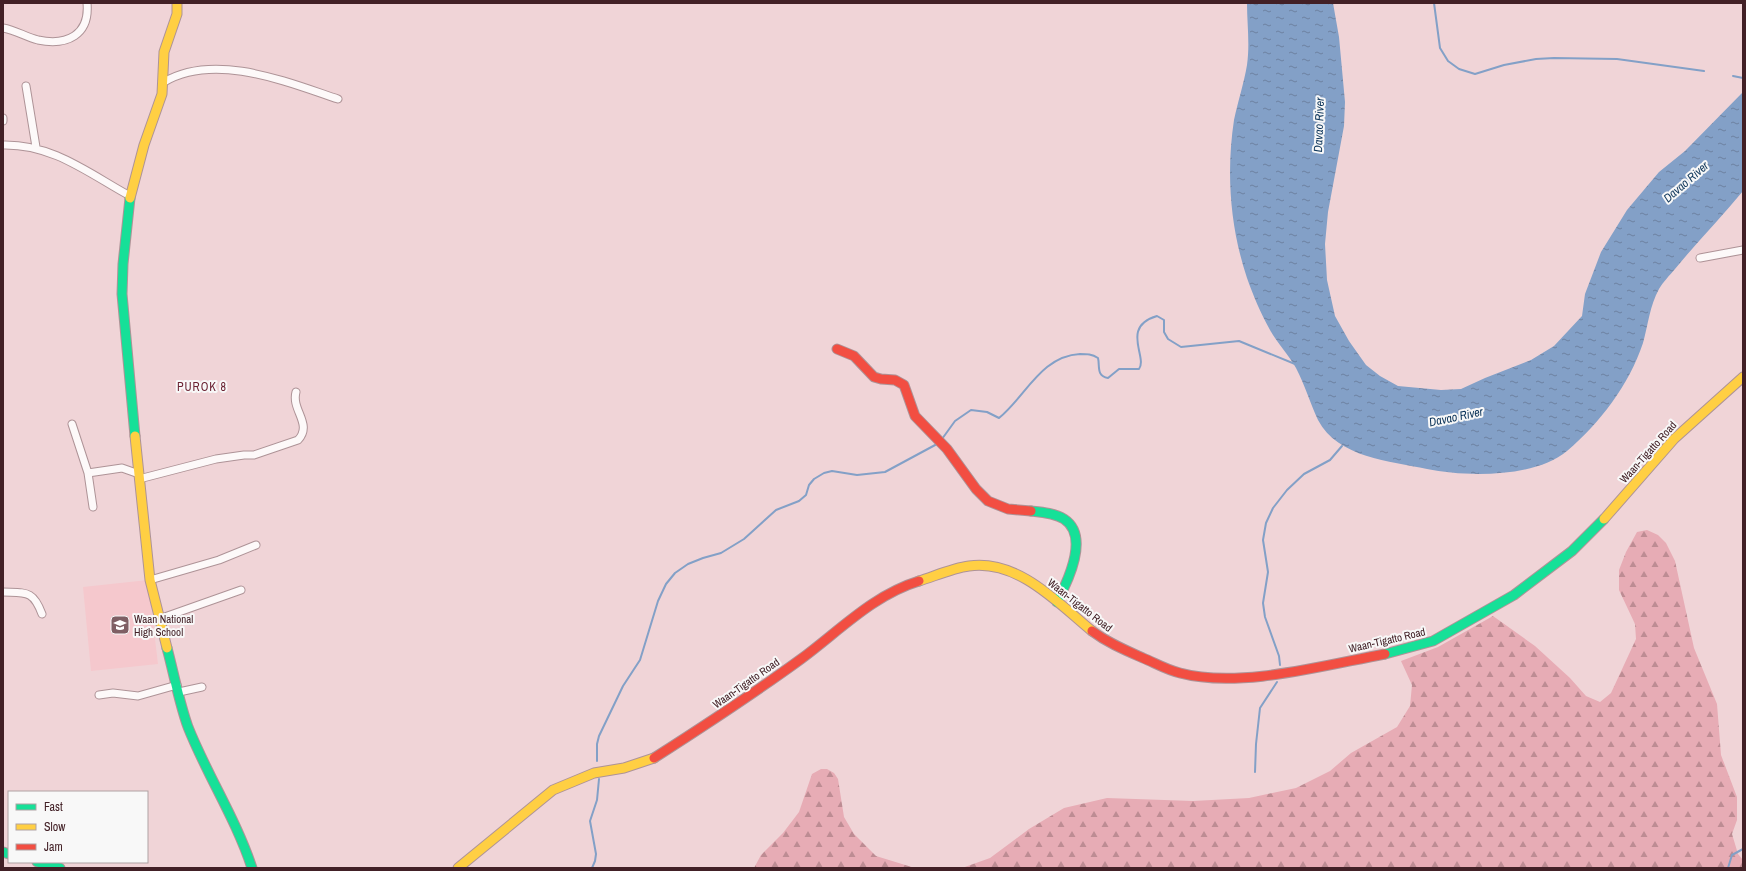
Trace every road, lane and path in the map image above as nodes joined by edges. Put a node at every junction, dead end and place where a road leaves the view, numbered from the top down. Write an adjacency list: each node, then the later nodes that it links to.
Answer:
1 (87, 3): 3 (street)
2 (177, 3): 4 (street)
3 (3, 28)
4 (164, 82): 6 (street); 9 (street)
5 (26, 86): 8 (street)
6 (338, 99)
7 (3, 145): 8 (street)
8 (36, 147): 9 (street)
9 (130, 196): 17 (street)
10 (1743, 250): 11 (street)
11 (1700, 258)
12 (837, 349): 23 (street)
13 (1743, 377): 23 (street, Waan-Tigatto Road)
14 (296, 392): 17 (street)
15 (72, 424): 16 (street)
16 (88, 473): 17 (street); 18 (street)
17 (139, 477): 20 (street)
18 (93, 508)
19 (256, 545): 20 (street)
20 (150, 580): 25 (street)
21 (241, 590): 25 (street)
22 (3, 592): 24 (street)
23 (1057, 602): 32 (street, Waan-Tigatto Road)
24 (42, 614)
25 (160, 619): 27 (street)
26 (202, 687): 27 (street)
27 (178, 688): 28 (street); 31 (street)
28 (100, 695)
29 (41, 863): 30 (street)
30 (60, 868)
31 (252, 868)
32 (458, 868)

